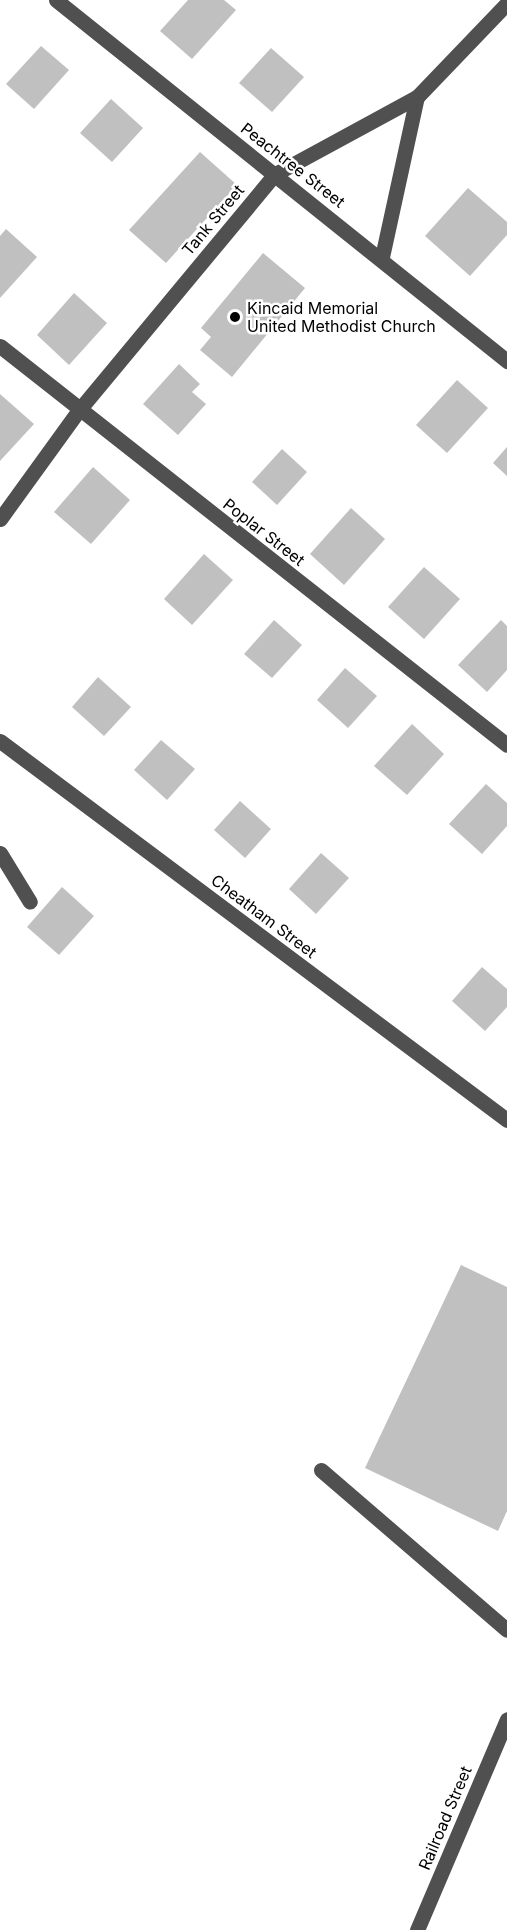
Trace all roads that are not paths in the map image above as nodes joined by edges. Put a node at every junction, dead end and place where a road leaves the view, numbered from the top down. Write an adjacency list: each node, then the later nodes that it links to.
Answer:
1 (56, 0): 4 (street, Peachtree Street)
2 (507, 3): 3 (street, Tank Street)
3 (417, 97): 4 (street, Tank Street); 5 (street)
4 (275, 174): 5 (street, Peachtree Street); 8 (street, Tank Street)
5 (382, 257): 7 (street, Peachtree Street)
6 (0, 346): 8 (street, Poplar Street)
7 (507, 361)
8 (80, 410): 9 (street, Tank Street); 11 (street, Poplar Street)
9 (0, 519)
10 (0, 741): 14 (street, Cheatham Street)
11 (507, 745)
12 (0, 853): 13 (street)
13 (30, 902)
14 (507, 1120)
15 (321, 1470): 16 (street)
16 (507, 1630)
17 (507, 1719): 18 (street, Railroad Street)
18 (417, 1930)

